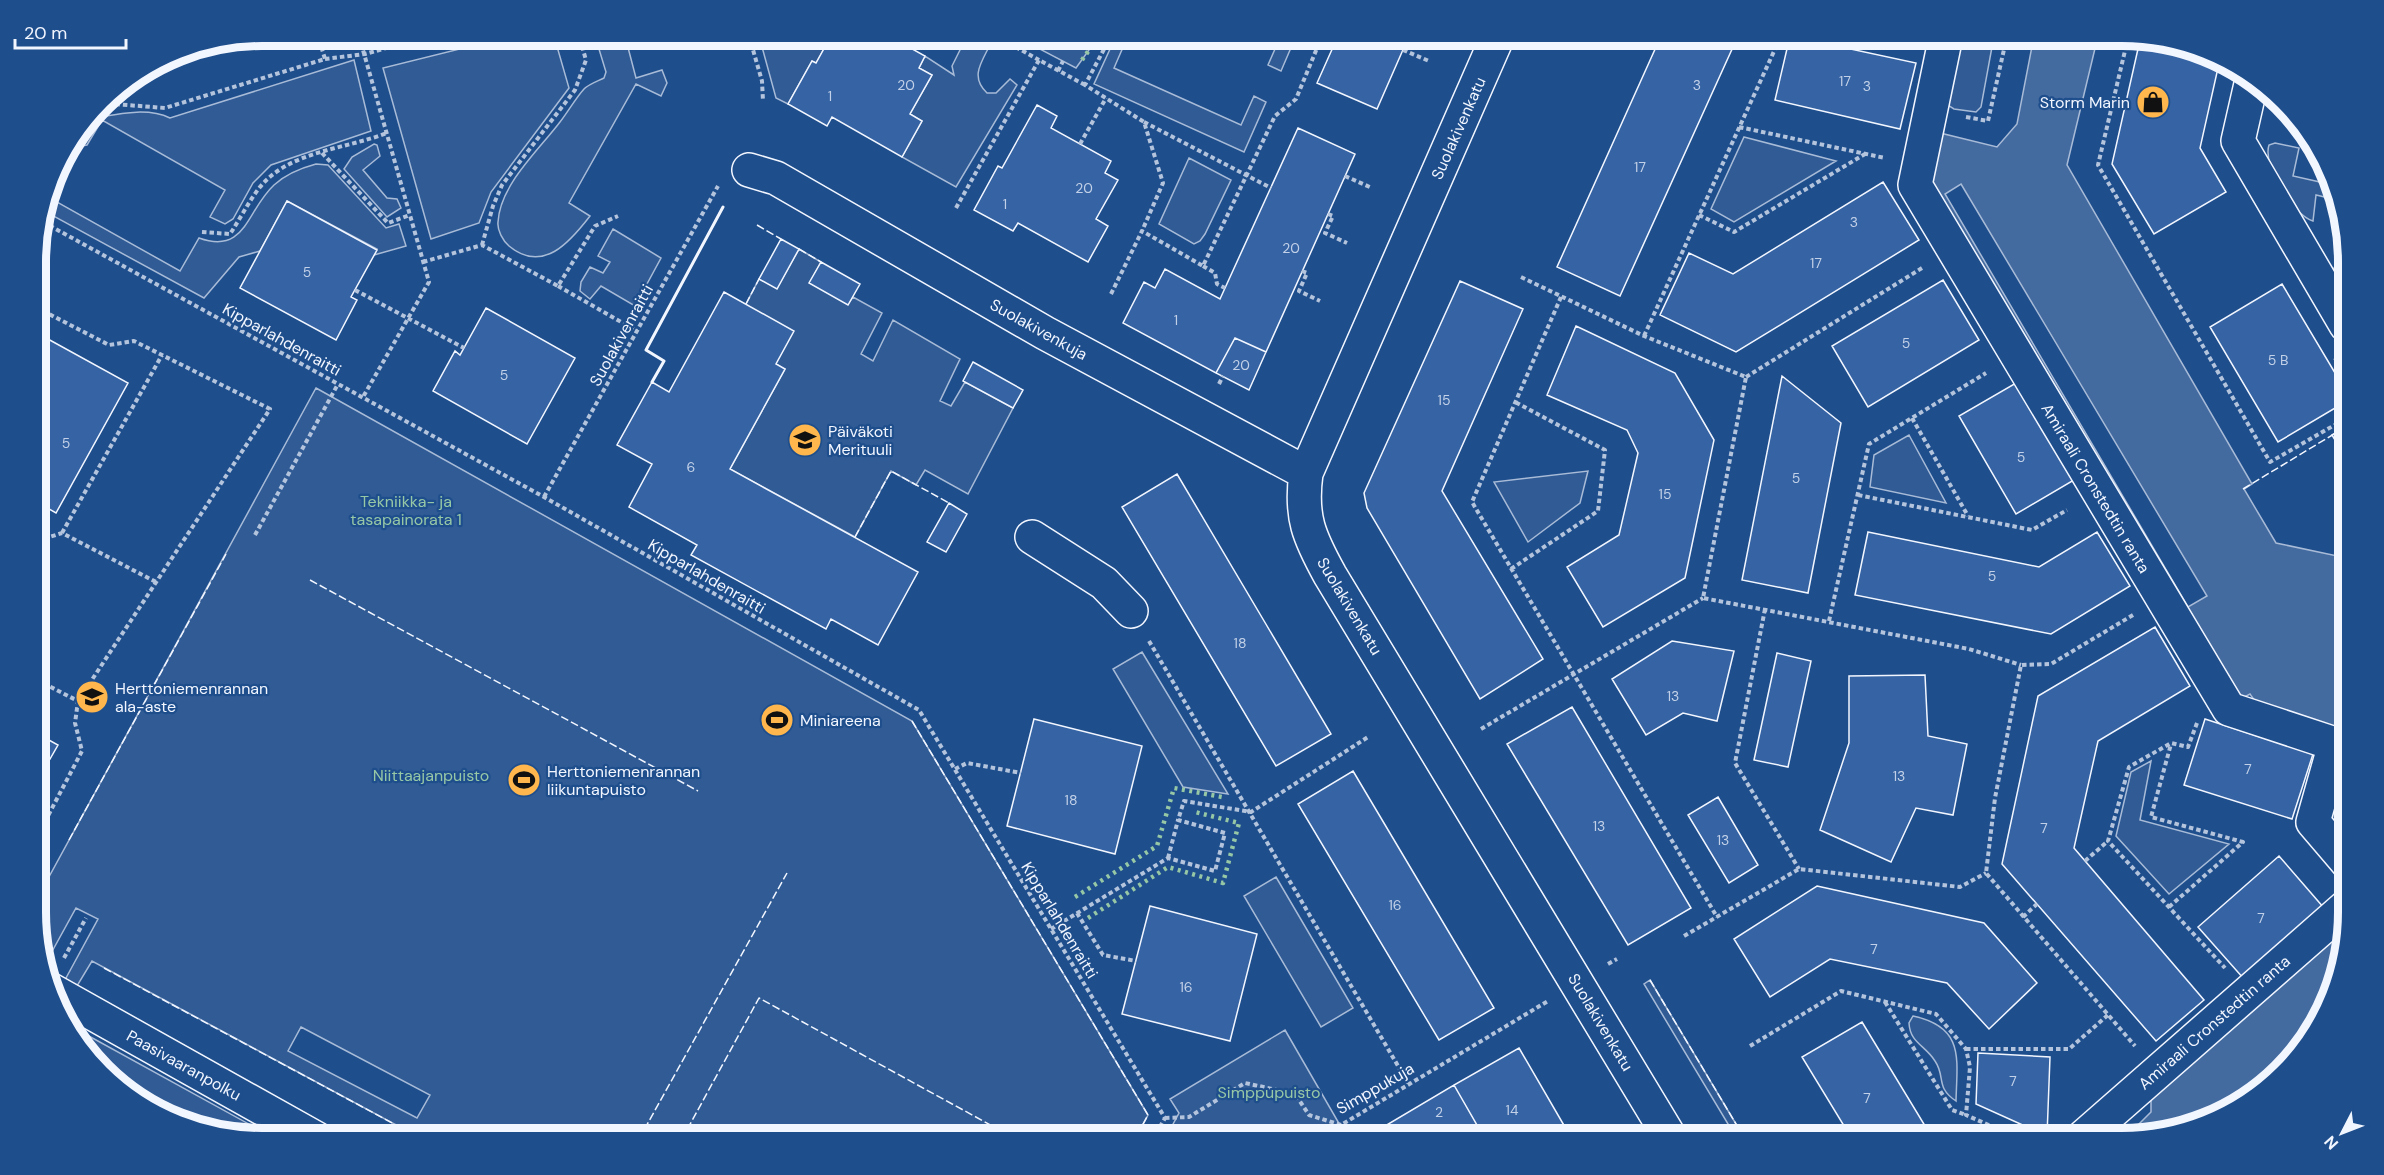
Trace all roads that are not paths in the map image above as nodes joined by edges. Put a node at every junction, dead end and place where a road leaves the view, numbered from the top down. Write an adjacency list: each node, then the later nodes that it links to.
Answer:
1 (1494, 46): 6 (street, Suolakivenkatu)
2 (1944, 46): 9 (street, Amiraali Cronstedtin ranta)
3 (2251, 89): 5 (street)
4 (762, 174): 6 (street, Suolakivenkuja)
5 (2338, 310)
6 (1306, 473): 13 (street, Suolakivenkatu)
7 (1032, 537): 8 (street)
8 (1131, 611)
9 (2338, 851)
10 (2338, 914): 14 (street, Amiraali Cronstedtin ranta)
11 (57, 979): 12 (street, Paasivaaranpolku)
12 (299, 1128)
13 (1664, 1128)
14 (2093, 1128)

